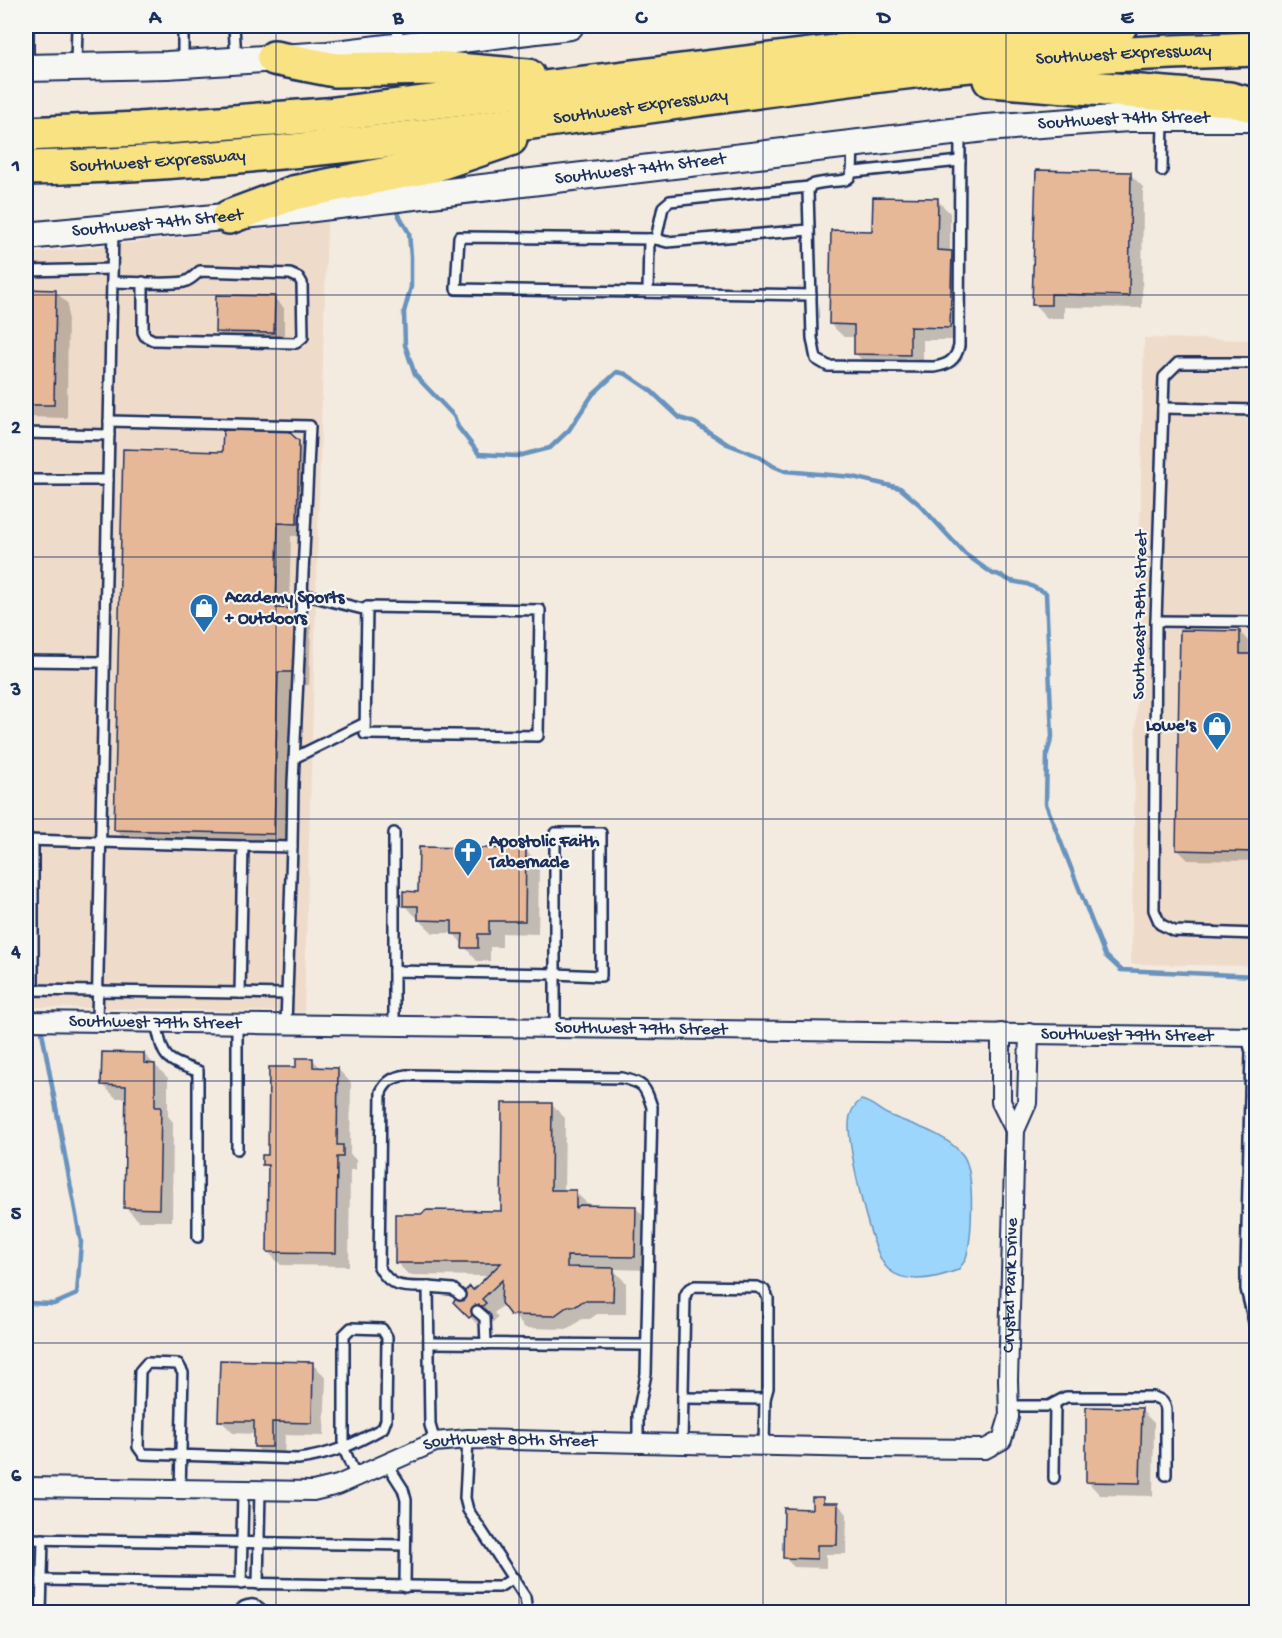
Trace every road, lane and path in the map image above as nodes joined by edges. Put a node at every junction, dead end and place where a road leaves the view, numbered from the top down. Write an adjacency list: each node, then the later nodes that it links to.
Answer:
1 (28, 26): 16 (lane)
2 (77, 26): 15 (lane)
3 (183, 26): 14 (lane)
4 (234, 26): 13 (lane)
5 (570, 26): 8 (main road)
6 (937, 26): 12 (highway)
7 (1120, 26): 12 (highway, Southwest Expressway)
8 (510, 29): 9 (main road)
9 (398, 36): 11 (main road)
10 (1257, 49): 12 (highway, Southwest Expressway)
11 (274, 58): 13 (main road); 17 (highway)
12 (892, 59): 17 (highway, Southwest Expressway); 18 (highway); 19 (highway, Southwest Expressway)
13 (236, 61): 14 (main road)
14 (183, 64): 15 (main road)
15 (76, 67): 16 (main road)
16 (27, 68)
17 (592, 82): 23 (highway, Southwest Expressway)
18 (1257, 106)
19 (576, 117): 26 (highway, Southwest Expressway); 30 (highway)
20 (1163, 117): 21 (main road, Southwest 74th Street); 22 (main road, Southwest 74th Street); 27 (lane)
21 (1257, 118)
22 (960, 131): 24 (main road, Southwest 74th Street); 25 (lane)
23 (26, 134)
24 (852, 144): 28 (lane); 30 (main road, Southwest 74th Street)
25 (960, 161): 28 (lane); 40 (lane)
26 (26, 168)
27 (1162, 171)
28 (854, 172): 29 (lane)
29 (809, 187): 32 (lane); 34 (lane)
30 (229, 217): 31 (main road, Southwest 74th Street)
31 (113, 228): 33 (main road, Southwest 74th Street); 35 (lane)
32 (809, 230): 34 (lane); 40 (lane)
33 (26, 236)
34 (652, 239): 39 (lane); 39 (lane)
35 (112, 269): 36 (lane); 37 (lane)
36 (26, 271)
37 (112, 282): 38 (lane); 44 (lane)
38 (143, 282): 38 (lane)
39 (648, 292): 40 (lane)
40 (811, 295)
41 (1257, 363): 42 (lane, Southeast 78th Street)
42 (1162, 408): 43 (lane); 51 (lane, Southeast 78th Street)
43 (1257, 410)
44 (109, 421): 46 (lane); 49 (lane)
45 (26, 433): 46 (lane)
46 (109, 435): 48 (lane)
47 (26, 480): 48 (lane)
48 (108, 480): 54 (lane)
49 (302, 594): 50 (lane); 56 (lane)
50 (367, 610): 55 (lane); 55 (lane)
51 (1156, 621): 52 (lane); 62 (lane, Southeast 78th Street)
52 (1257, 622)
53 (26, 661): 54 (lane)
54 (104, 662): 59 (lane)
55 (365, 723): 56 (lane)
56 (294, 758): 61 (lane)
57 (394, 833): 63 (lane)
58 (29, 840): 59 (lane); 65 (lane)
59 (100, 843): 60 (lane); 66 (lane)
60 (243, 846): 61 (lane); 67 (lane)
61 (292, 847): 68 (lane)
62 (1257, 934)
63 (394, 971): 64 (lane); 74 (lane)
64 (555, 974): 64 (lane); 75 (lane)
65 (29, 991): 66 (lane)
66 (97, 992): 67 (lane); 70 (lane)
67 (240, 993): 68 (lane)
68 (287, 994): 73 (lane)
69 (26, 1020): 70 (street, Southwest 79th Street)
70 (97, 1022): 71 (street, Southwest 79th Street)
71 (156, 1023): 72 (street, Southwest 79th Street); 81 (lane)
72 (237, 1024): 73 (street, Southwest 79th Street); 80 (lane)
73 (286, 1024): 74 (street, Southwest 79th Street)
74 (394, 1026): 75 (street, Southwest 79th Street)
75 (555, 1028): 76 (street, Southwest 79th Street)
76 (1002, 1033): 77 (street, Southwest 79th Street); 79 (street, Crystal Park Drive)
77 (1029, 1033): 78 (street, Southwest 79th Street); 79 (street, Crystal Park Drive)
78 (1252, 1037): 85 (lane)
79 (1015, 1130): 92 (street, Crystal Park Drive)
80 (237, 1149)
81 (198, 1236)
82 (428, 1287): 83 (lane); 86 (lane); 88 (lane)
83 (460, 1295)
84 (477, 1311): 87 (lane)
85 (1257, 1330)
86 (430, 1343): 87 (lane); 95 (lane)
87 (486, 1344): 88 (lane)
88 (645, 1346): 96 (lane)
89 (683, 1398): 90 (lane); 90 (lane); 97 (lane)
90 (765, 1399): 98 (lane)
91 (1055, 1403): 92 (lane); 102 (lane); 104 (lane)
92 (1009, 1406): 94 (street, Crystal Park Drive)
93 (468, 1439): 95 (street, Southwest 80th Street); 96 (street, Southwest 80th Street); 113 (lane)
94 (1002, 1440): 98 (street, Southwest 80th Street)
95 (435, 1442): 101 (street, Southwest 80th Street)
96 (638, 1443): 97 (street, Southwest 80th Street)
97 (682, 1444): 98 (street, Southwest 80th Street)
98 (764, 1446)
99 (345, 1449): 99 (lane); 100 (lane); 103 (lane)
100 (181, 1456): 100 (lane); 106 (lane)
101 (387, 1464): 103 (street, Southwest 80th Street); 112 (lane)
102 (1166, 1474)
103 (356, 1477): 107 (street, Southwest 80th Street)
104 (1054, 1478)
105 (26, 1487): 106 (street, Southwest 80th Street)
106 (180, 1490): 107 (street, Southwest 80th Street)
107 (251, 1491): 110 (lane); 111 (lane)
108 (26, 1539): 109 (lane)
109 (43, 1539): 110 (lane); 114 (lane)
110 (241, 1544): 111 (lane); 115 (lane)
111 (259, 1544): 112 (lane); 115 (lane)
112 (405, 1545): 116 (lane)
113 (514, 1578): 116 (lane); 121 (lane)
114 (42, 1580): 115 (lane); 118 (lane)
115 (249, 1584): 116 (lane); 117 (lane)
116 (405, 1587)
117 (250, 1605): 119 (lane); 120 (lane)
118 (41, 1612)
119 (238, 1612)
120 (263, 1612)
121 (527, 1612)

